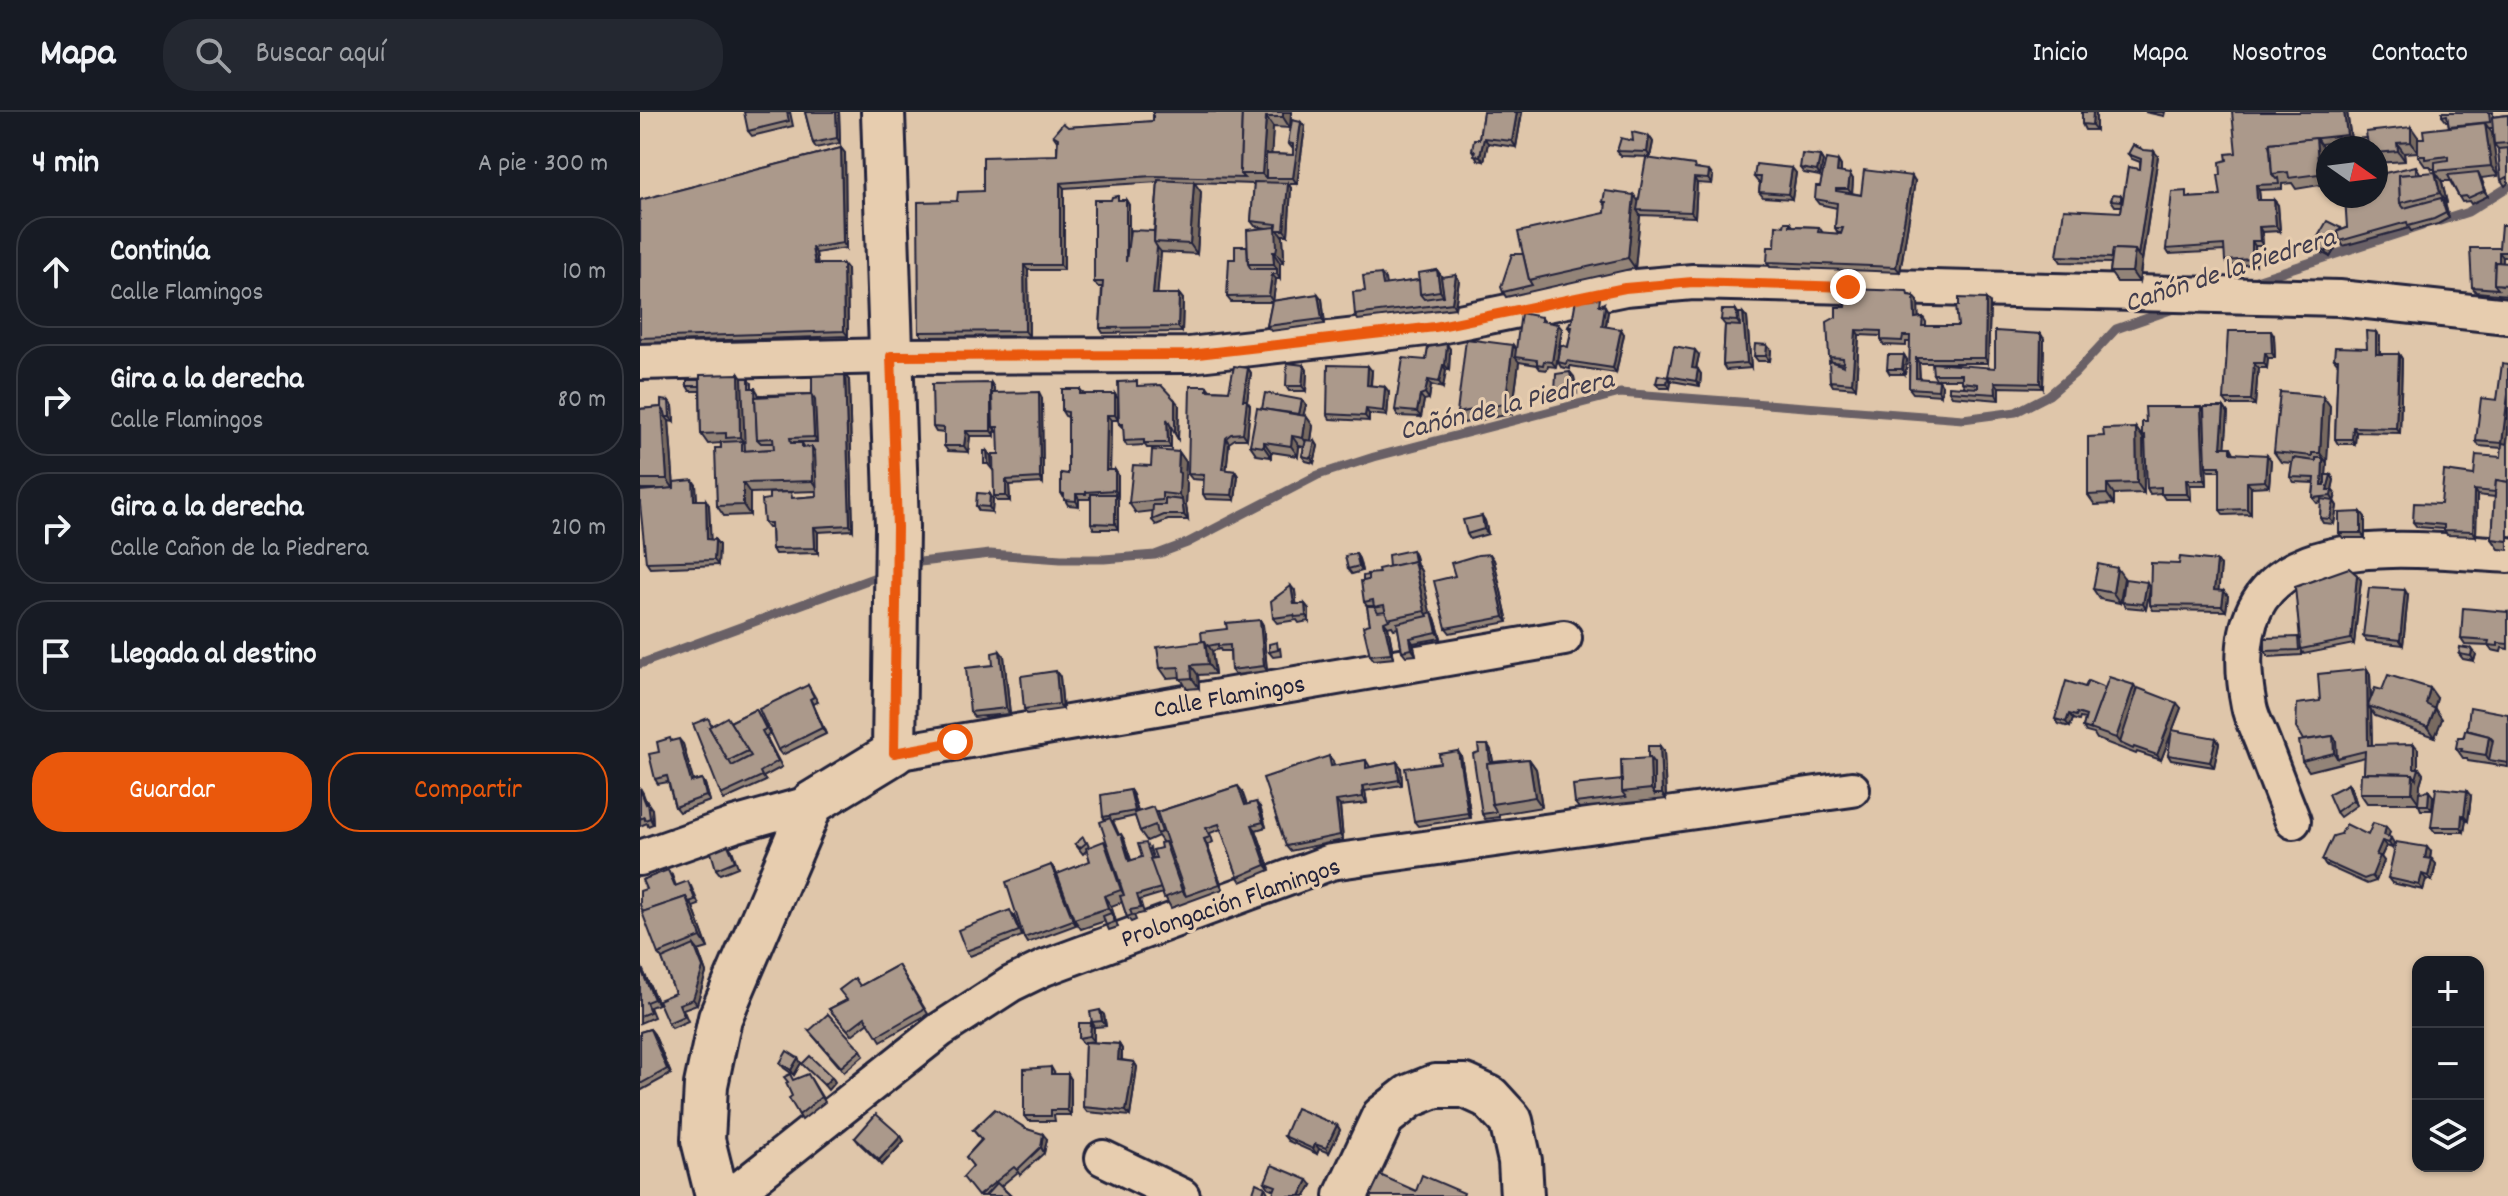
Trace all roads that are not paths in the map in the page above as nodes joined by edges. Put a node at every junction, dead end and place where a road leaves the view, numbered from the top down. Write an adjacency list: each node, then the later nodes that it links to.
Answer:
1 (883, 112): 3 (street)
2 (2508, 316): 3 (street)
3 (891, 356): 4 (street); 7 (street)
4 (640, 362)
5 (2508, 555): 10 (street)
6 (1564, 638): 7 (street, Calle Flamingos)
7 (894, 753): 9 (street, Calle Flamingos)
8 (1852, 789): 14 (street, Prolongación Flamingos)
9 (812, 803): 11 (street, Calle Flamingos); 13 (street)
10 (2293, 821)
11 (640, 858)
12 (1103, 1158): 15 (street)
13 (717, 1196)
14 (731, 1196)
15 (1182, 1196)
16 (1346, 1196): 17 (street)
17 (1522, 1196)

